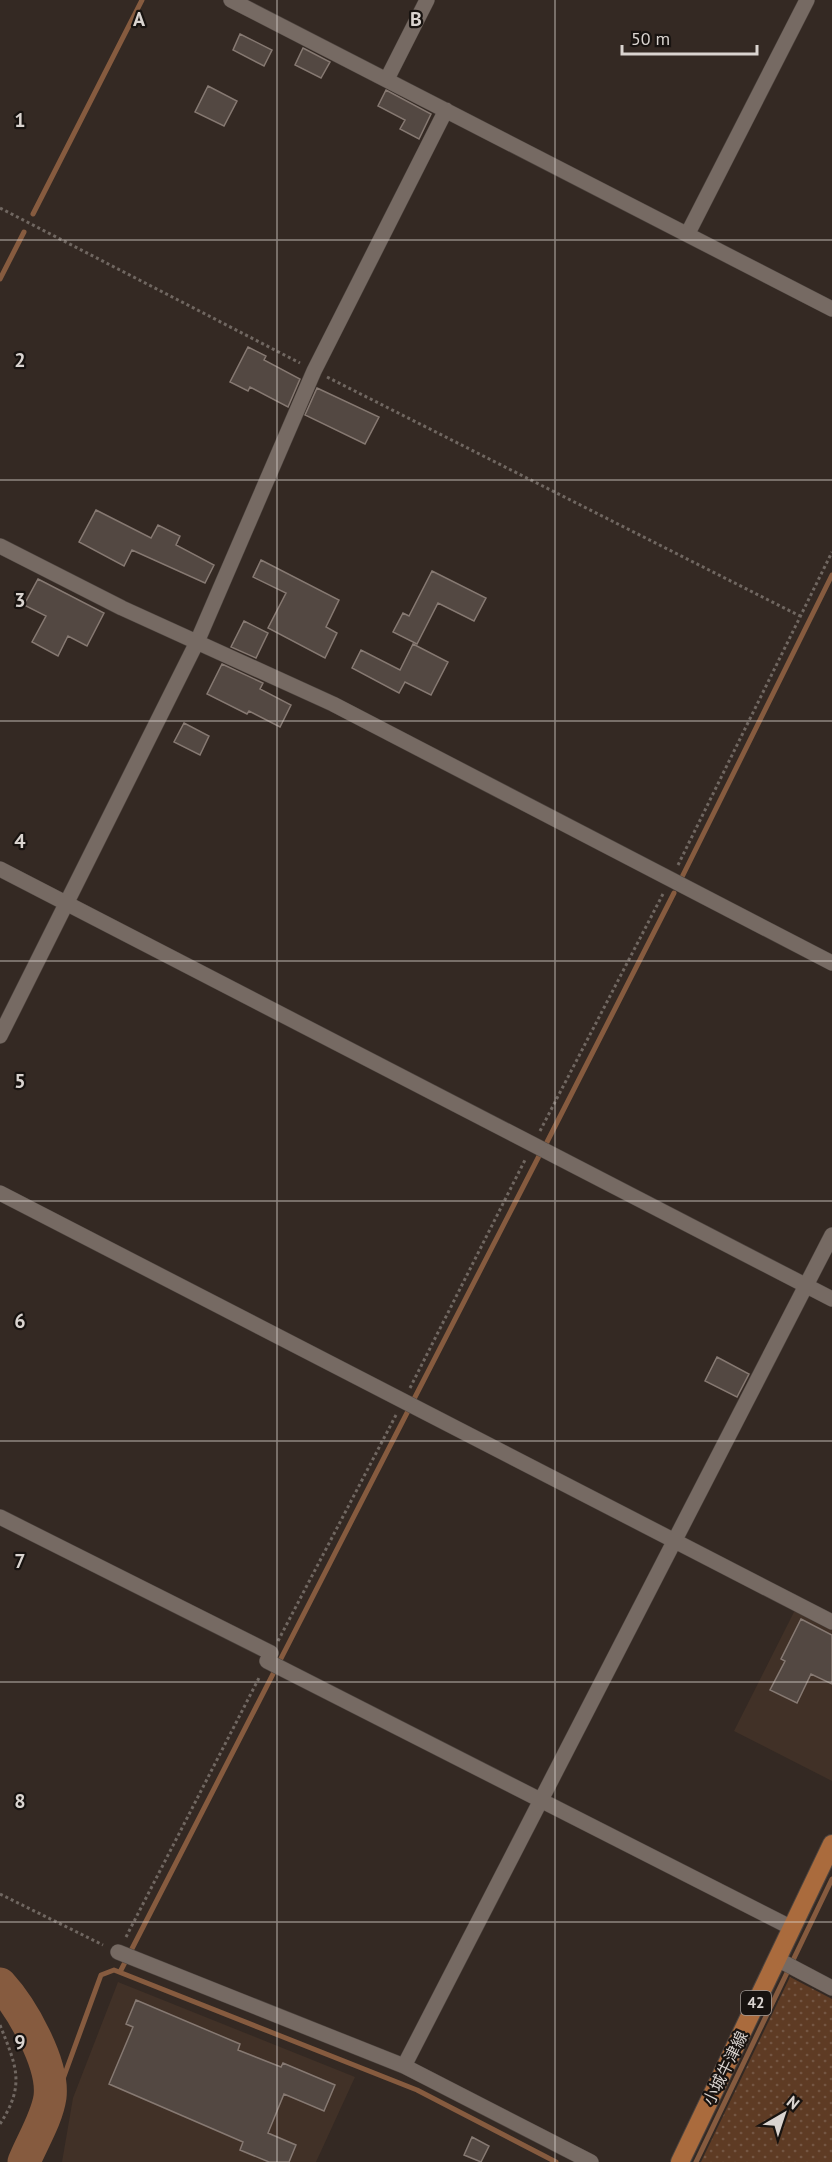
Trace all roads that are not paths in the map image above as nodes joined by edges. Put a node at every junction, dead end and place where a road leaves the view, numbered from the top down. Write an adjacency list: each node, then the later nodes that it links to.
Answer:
1 (231, 0): 4 (street)
2 (427, 0): 4 (street)
3 (807, 0): 6 (street)
4 (387, 79): 5 (street)
5 (446, 110): 6 (street); 9 (street)
6 (688, 233): 7 (street)
7 (832, 309)
8 (0, 546): 9 (street)
9 (197, 642): 11 (street); 12 (street)
10 (0, 869): 11 (street)
11 (68, 904): 13 (street); 16 (street)
12 (832, 963)
13 (0, 1036)
14 (0, 1193): 19 (street)
15 (832, 1235): 16 (street)
16 (806, 1286): 17 (street); 19 (street)
17 (832, 1299)
18 (0, 1517): 21 (street)
19 (674, 1541): 20 (street); 21 (street)
20 (832, 1622)
21 (541, 1800): 23 (street); 27 (street)
22 (832, 1844): 23 (main road, 小城牛津線 / 42)
23 (792, 1928): 25 (main road, 小城牛津線 / 42)
24 (118, 1952): 27 (street)
25 (777, 1959): 26 (street); 29 (main road, 小城牛津線 / 42)
26 (832, 1988)
27 (404, 2066): 28 (street)
28 (591, 2162)
29 (680, 2162)

